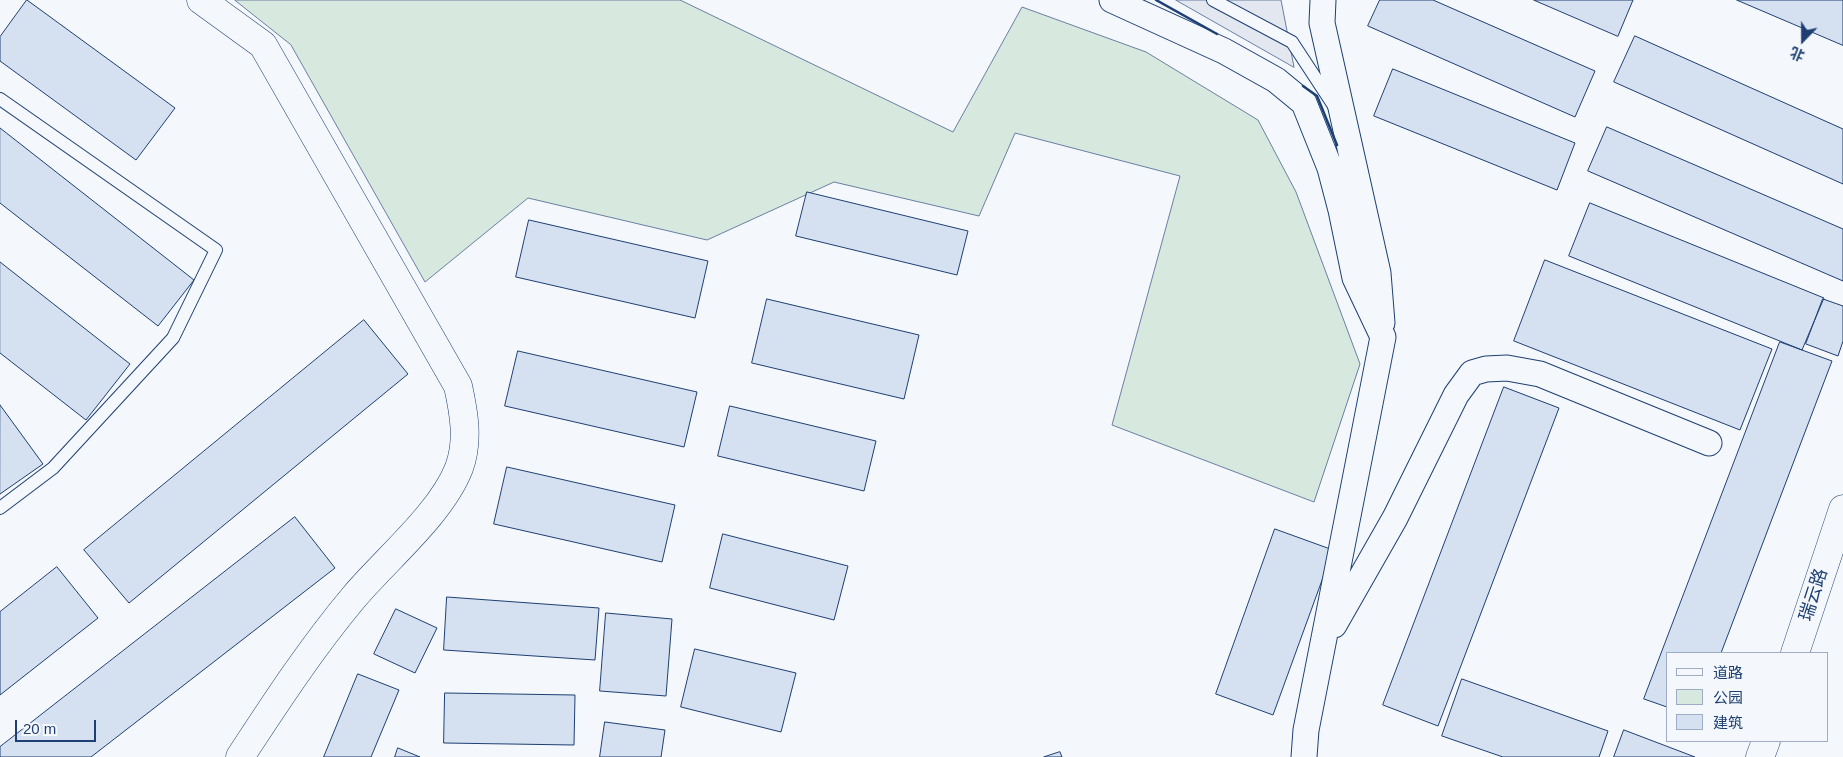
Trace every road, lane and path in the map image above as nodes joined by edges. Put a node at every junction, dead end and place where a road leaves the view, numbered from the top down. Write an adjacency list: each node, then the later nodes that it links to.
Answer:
1 (201, 0): 14 (street)
2 (1112, 0): 7 (street)
3 (1213, 0): 6 (lane)
4 (1323, 0): 6 (street)
5 (0, 99): 9 (lane)
6 (1344, 120): 7 (street)
7 (1383, 338): 11 (street)
8 (1709, 443): 11 (street)
9 (0, 508)
10 (1843, 509): 12 (street, 瑞云路)
11 (1323, 644): 15 (street)
12 (1795, 652)
13 (1766, 742): 16 (street)
14 (240, 757)
15 (1304, 757)
16 (1760, 757)

